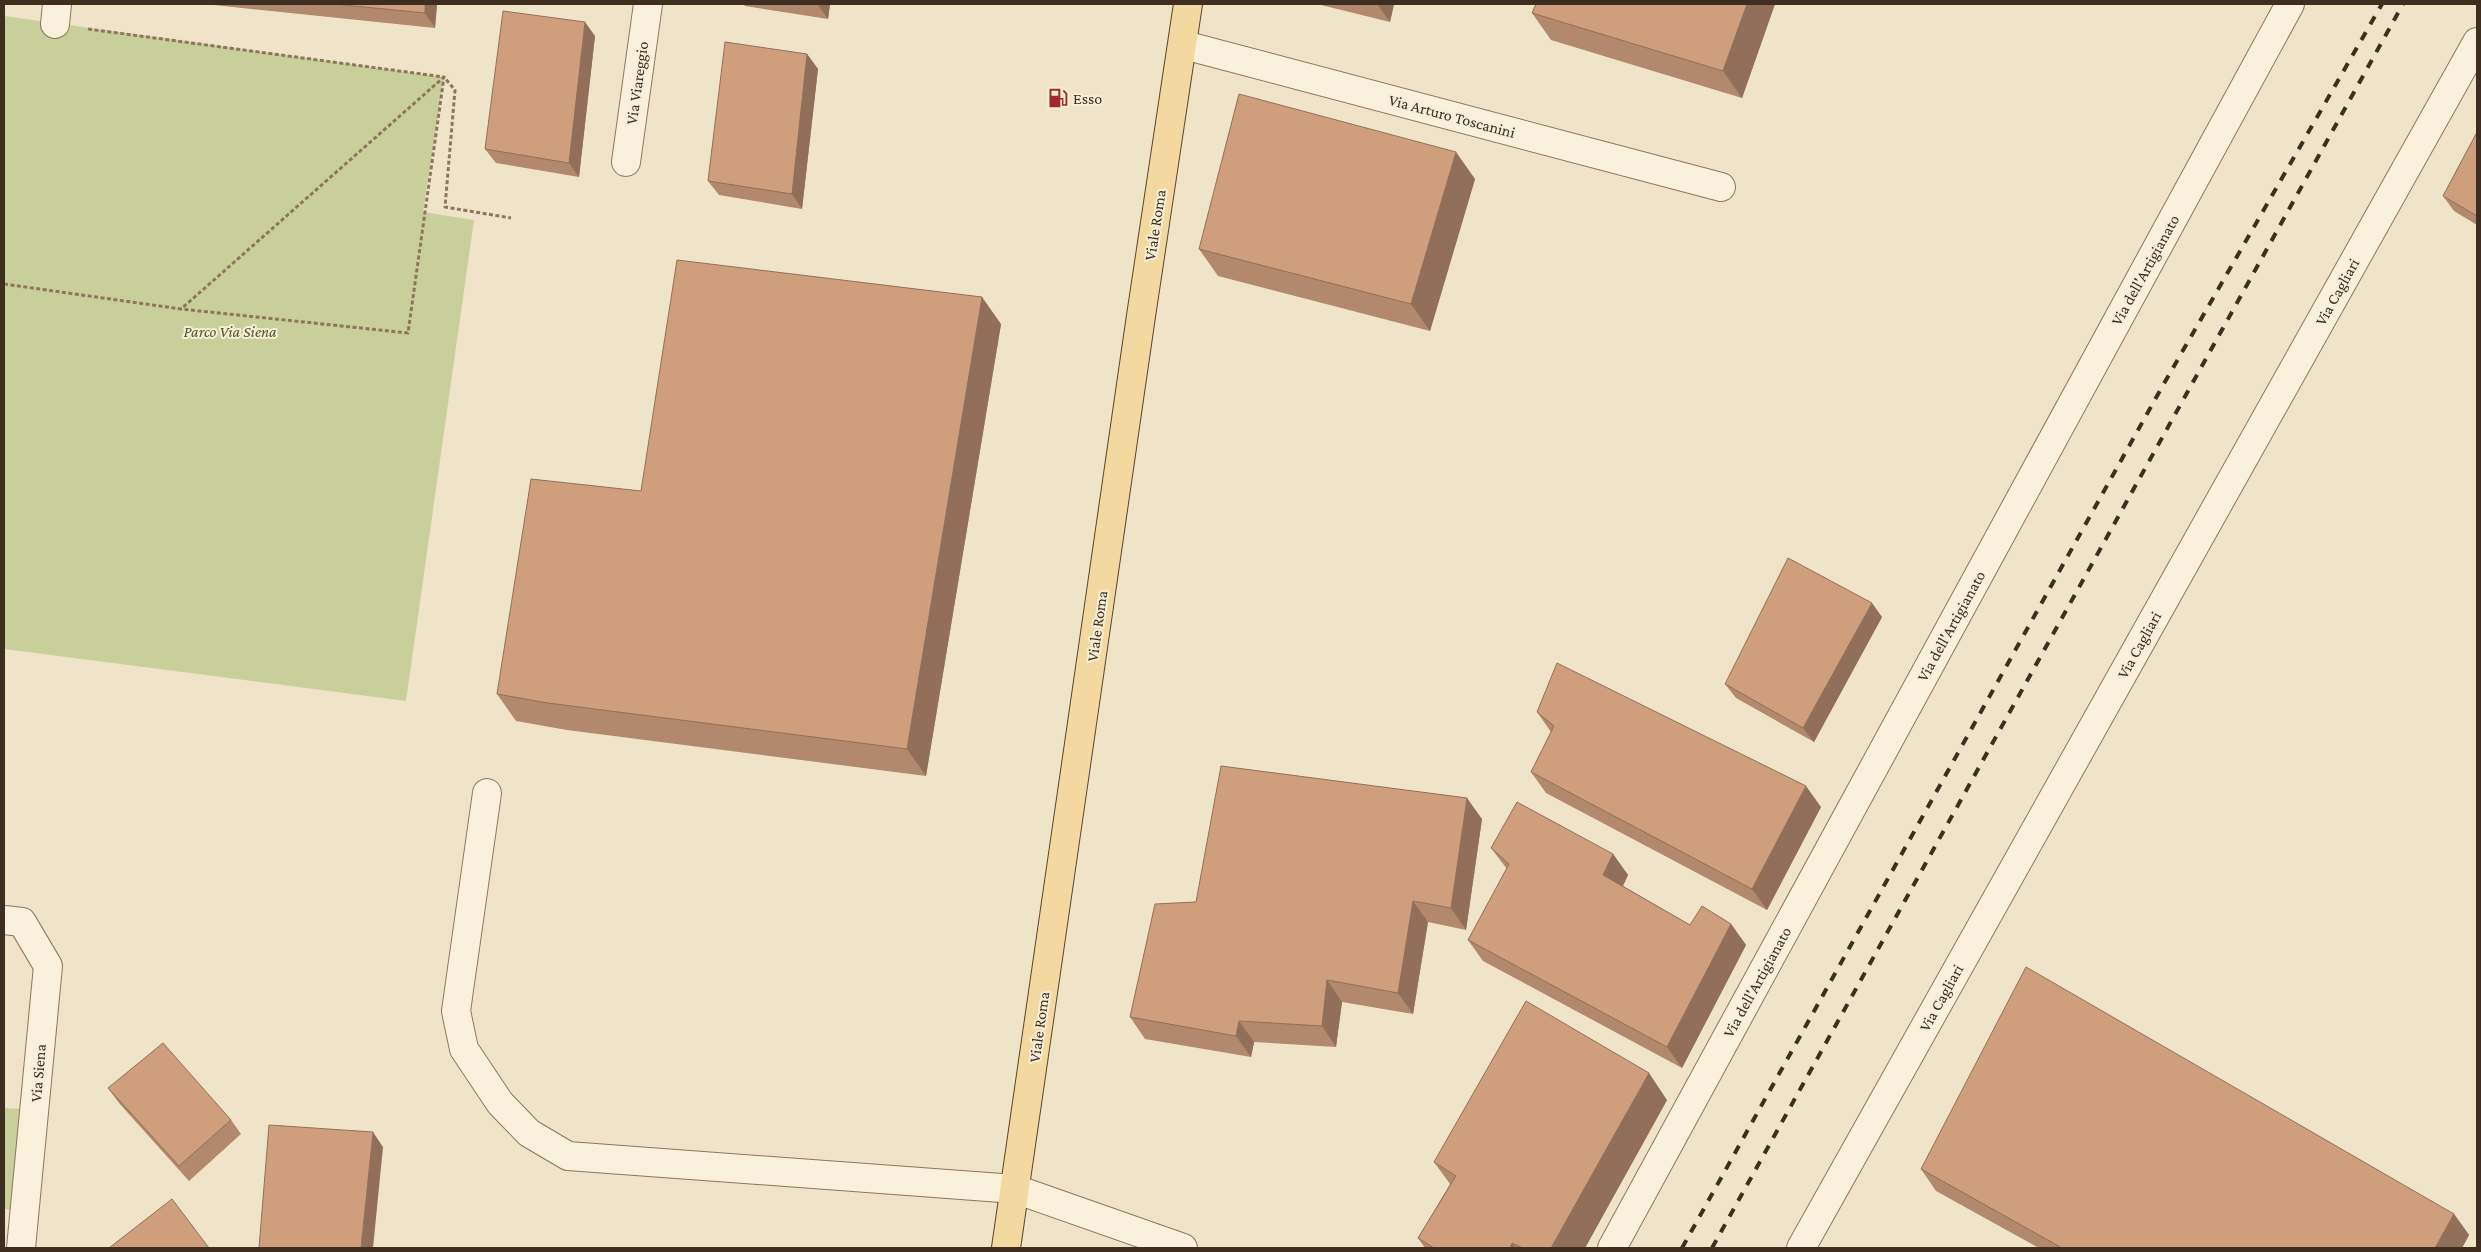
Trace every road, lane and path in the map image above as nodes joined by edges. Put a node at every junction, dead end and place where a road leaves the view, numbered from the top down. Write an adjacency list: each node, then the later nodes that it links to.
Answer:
1 (648, 4): 8 (street, Via Viareggio)
2 (1188, 4): 6 (main road, Viale Roma)
3 (2290, 4): 19 (street, Via dell'Artigianato)
4 (56, 14): 7 (path)
5 (2477, 42): 20 (street, Via Cagliari)
6 (1184, 44): 9 (street, Via Arturo Toscanini); 15 (main road, Viale Roma)
7 (444, 77): 10 (path); 12 (path); 12 (path)
8 (626, 162)
9 (1721, 187)
10 (511, 218)
11 (4, 284): 12 (path)
12 (181, 310)
13 (487, 793): 15 (street)
14 (4, 920): 16 (street, Via Siena)
15 (1015, 1189): 17 (main road, Viale Roma); 18 (street)
16 (21, 1248)
17 (1006, 1248)
18 (1184, 1248)
19 (1612, 1248)
20 (1801, 1248)

